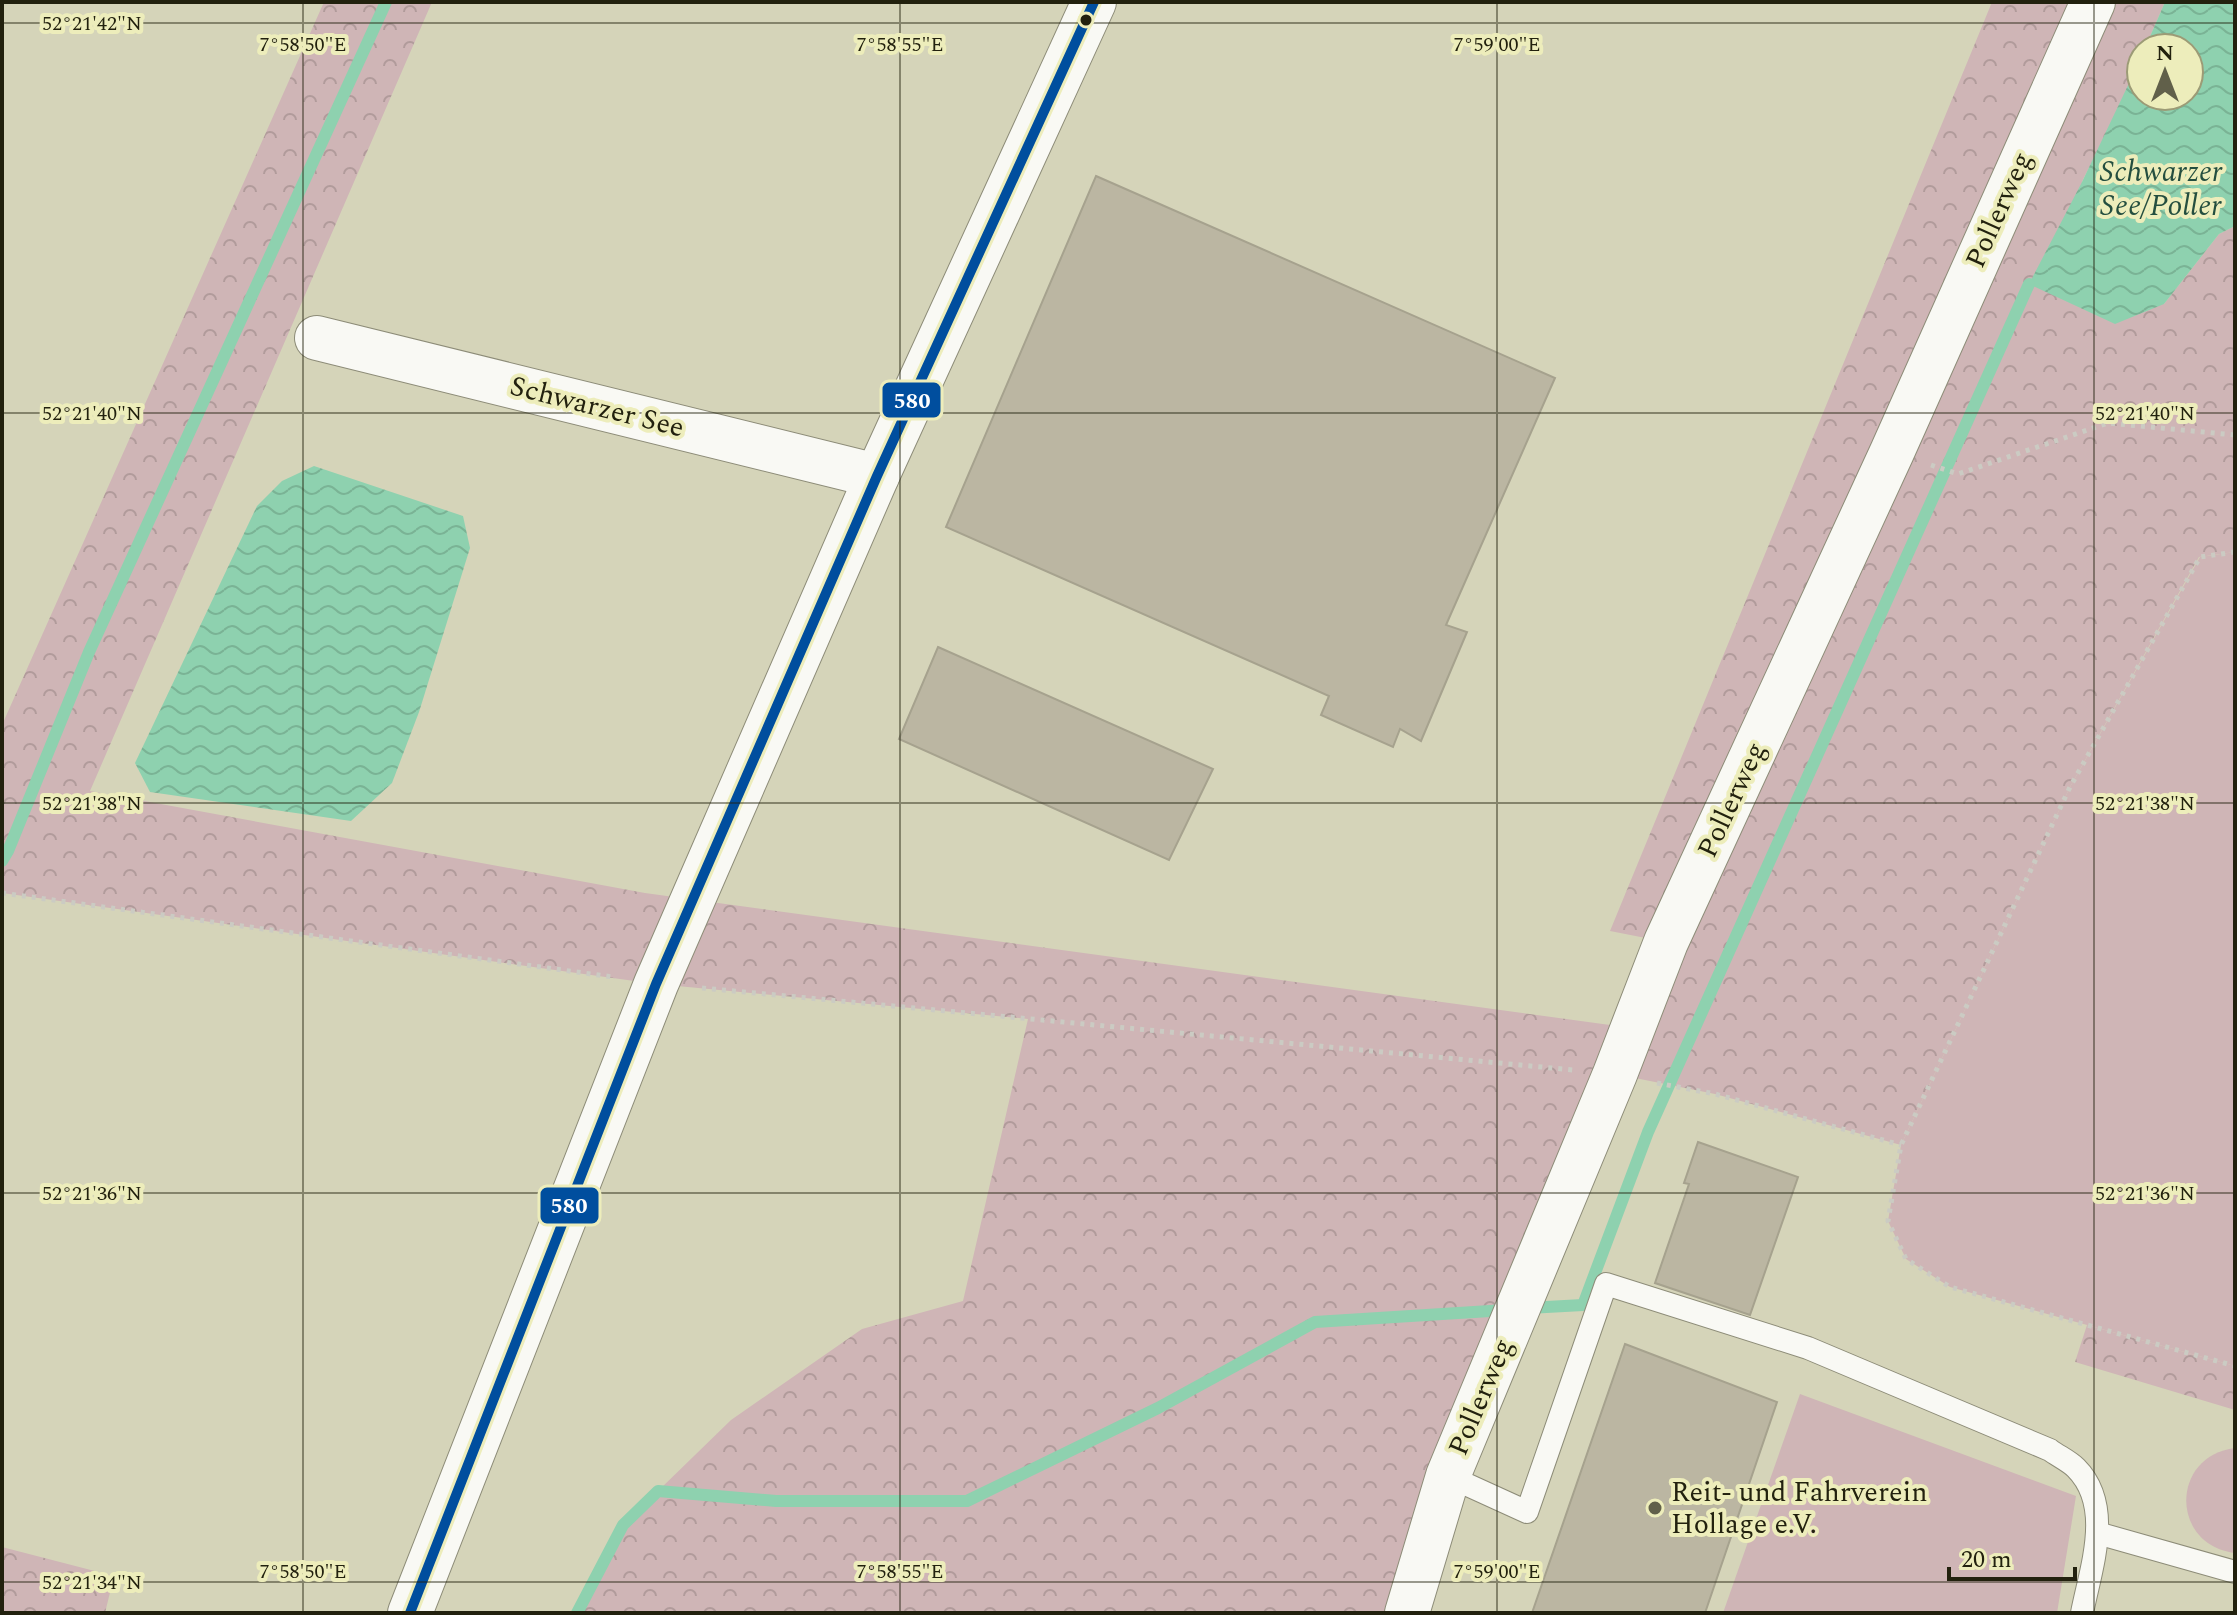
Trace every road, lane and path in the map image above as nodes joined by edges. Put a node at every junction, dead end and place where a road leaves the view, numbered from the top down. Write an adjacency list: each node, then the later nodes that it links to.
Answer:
1 (1094, 2): 6 (street)
2 (2093, 2): 5 (street, Pollerweg)
3 (317, 338): 6 (street, Schwarzer See)
4 (2235, 435): 5 (path)
5 (1892, 452): 10 (street, Pollerweg)
6 (877, 476): 9 (street)
7 (2235, 552): 11 (path)
8 (2, 893): 9 (path)
9 (656, 984): 10 (path); 16 (street)
10 (1615, 1074): 11 (path); 13 (street, Pollerweg)
11 (1901, 1145): 12 (path)
12 (2235, 1366)
13 (1448, 1476): 14 (lane); 17 (street, Pollerweg)
14 (2097, 1533): 15 (lane); 18 (lane)
15 (2235, 1572)
16 (410, 1613)
17 (1407, 1613)
18 (2082, 1613)

